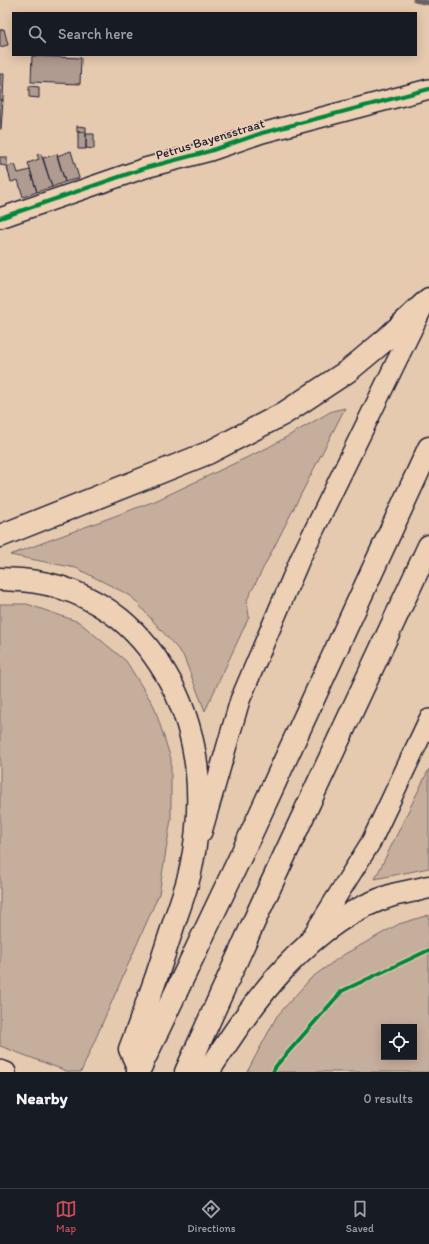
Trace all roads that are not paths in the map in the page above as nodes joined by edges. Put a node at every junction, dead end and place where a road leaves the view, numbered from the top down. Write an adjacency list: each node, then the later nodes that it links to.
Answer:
1 (429, 89): 2 (street, Petrus Bayensstraat)
2 (0, 218)
3 (427, 301): 5 (highway); 9 (street)
4 (429, 448): 13 (highway)
5 (0, 536)
6 (429, 546): 15 (highway)
7 (0, 580): 9 (highway)
8 (429, 719): 11 (street)
9 (191, 870): 13 (highway)
10 (429, 887): 11 (highway)
11 (305, 947): 16 (highway)
12 (0, 1070): 14 (street)
13 (138, 1070)
14 (6, 1072)
15 (186, 1072)
16 (208, 1072)

